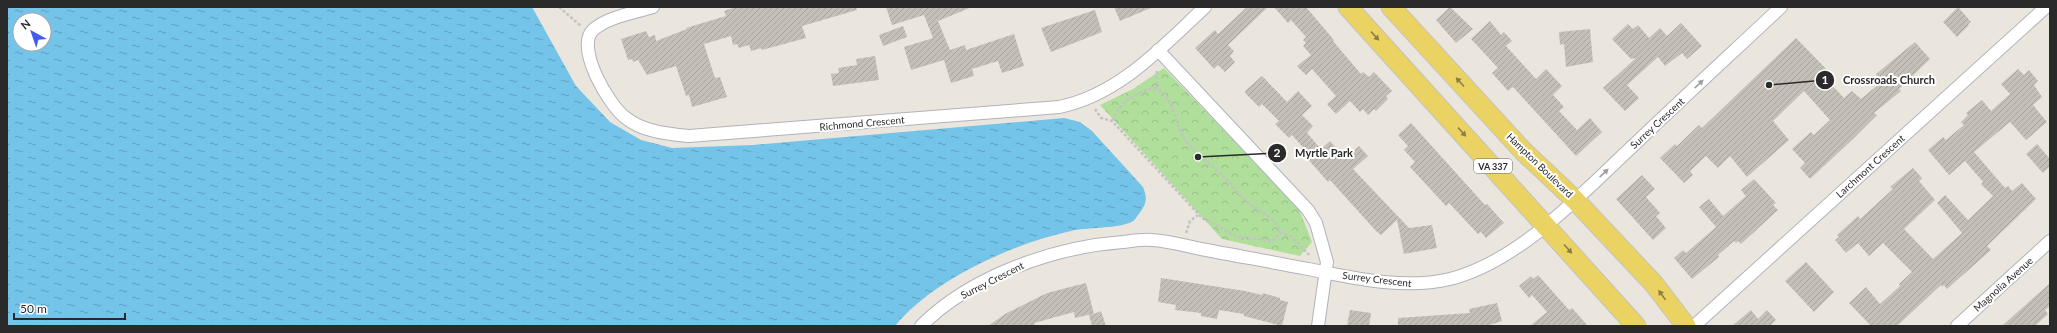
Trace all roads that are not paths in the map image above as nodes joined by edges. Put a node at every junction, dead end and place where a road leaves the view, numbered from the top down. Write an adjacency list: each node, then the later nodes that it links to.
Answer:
1 (652, 7): 7 (street, Richmond Crescent)
2 (1205, 7): 7 (street, Richmond Crescent)
3 (1348, 7): 9 (main road, VA 337, one-way to 9)
4 (1391, 7): 8 (main road, Hampton Boulevard / VA 337, one-way to 4)
5 (1781, 7): 8 (street, Surrey Crescent, one-way to 5)
6 (2046, 7): 16 (street, Larchmont Crescent)
7 (1158, 50): 11 (street)
8 (1575, 200): 9 (street, Surrey Crescent); 15 (main road, Hampton Boulevard / VA 337, one-way to 8)
9 (1546, 225): 11 (street, Surrey Crescent); 14 (main road, VA 337, one-way to 14)
10 (2050, 241): 17 (street, Magnolia Avenue)
11 (1326, 273): 12 (street, Surrey Crescent); 13 (street)
12 (921, 326)
13 (1318, 326)
14 (1636, 326)
15 (1686, 326)
16 (1694, 326)
17 (1957, 326)

